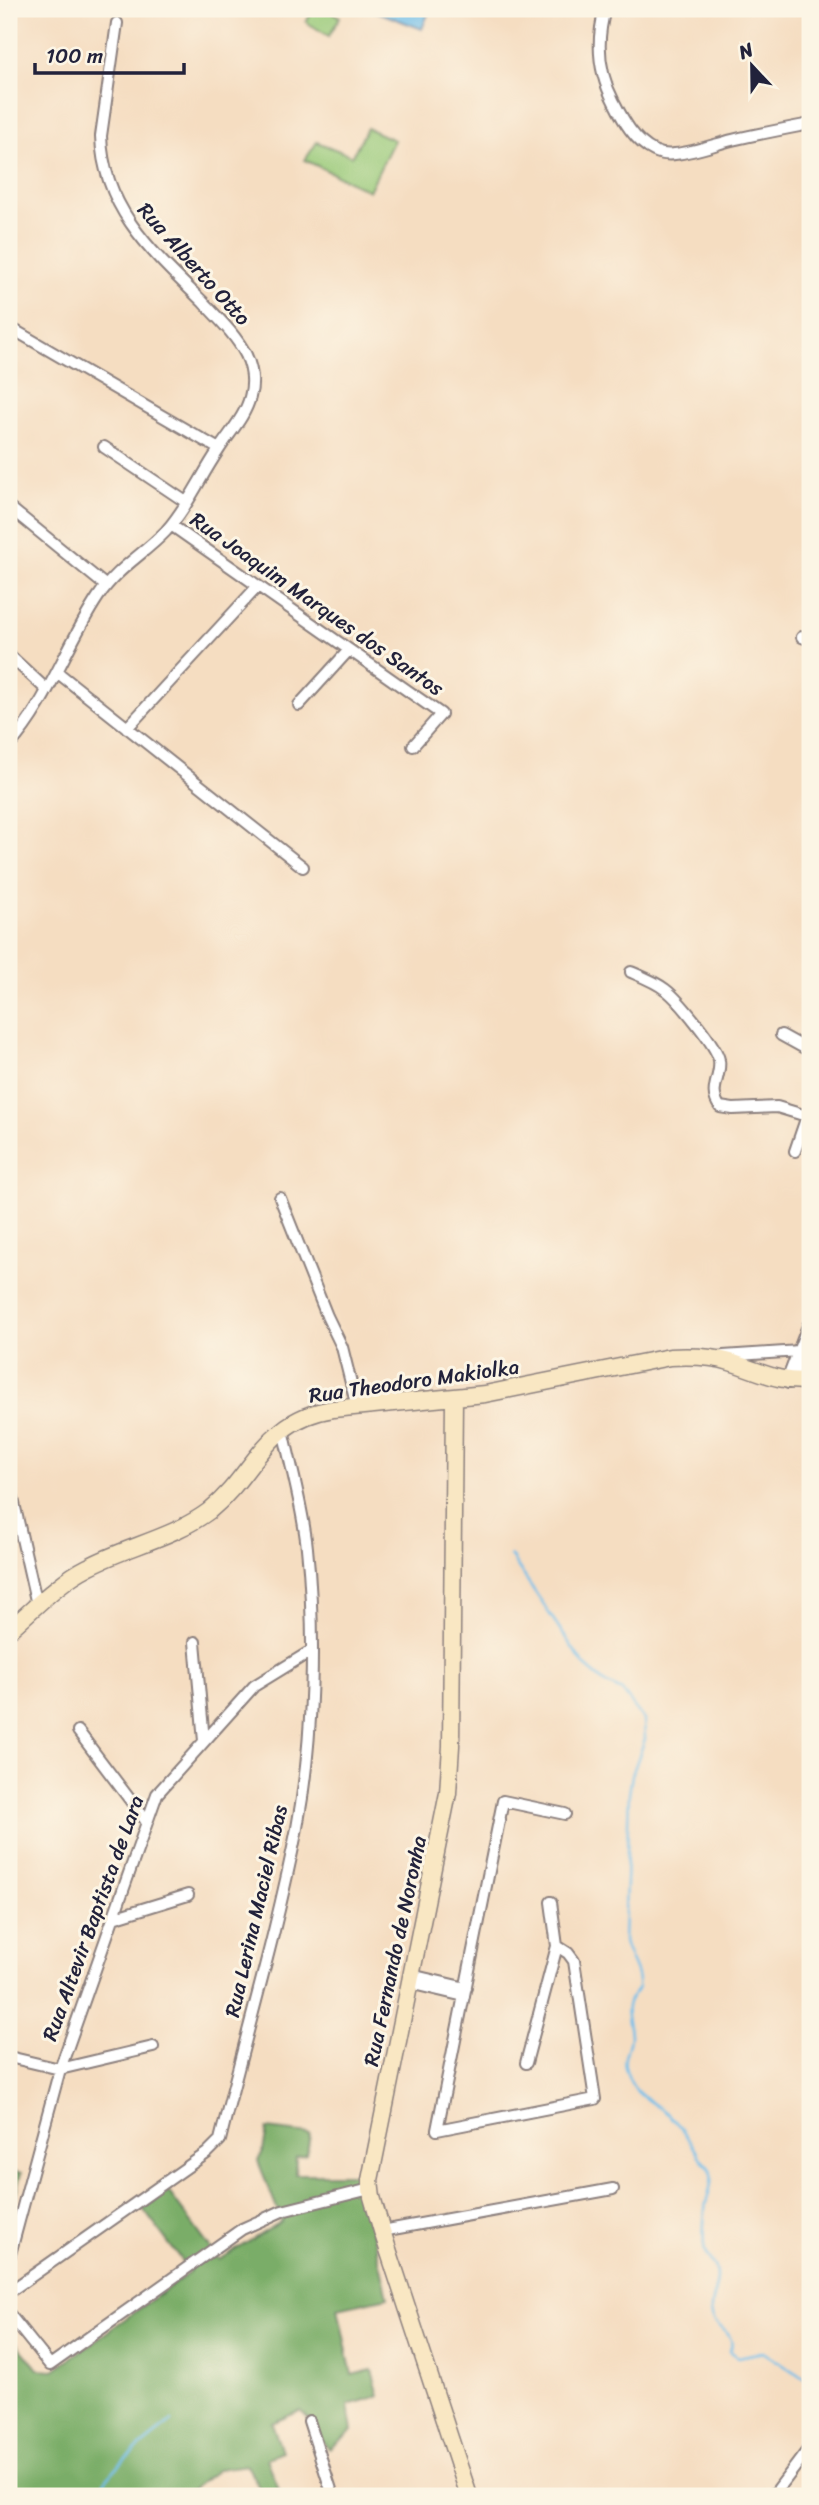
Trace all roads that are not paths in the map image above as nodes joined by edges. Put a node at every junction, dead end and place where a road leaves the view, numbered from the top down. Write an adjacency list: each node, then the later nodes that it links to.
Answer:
1 (605, 9): 3 (street)
2 (117, 23): 6 (street, Rua Alberto Otto)
3 (810, 124)
4 (9, 327): 6 (street)
5 (104, 447): 7 (street)
6 (219, 449): 7 (street, Rua Alberto Otto)
7 (186, 502): 9 (street, Rua Alberto Otto)
8 (9, 507): 10 (street)
9 (171, 525): 10 (street, Rua Alberto Otto); 11 (street, Rua Joaquim Marques dos Santos)
10 (106, 586): 14 (street, Rua Alberto Otto)
11 (258, 586): 12 (street, Rua Joaquim Marques dos Santos); 17 (street)
12 (349, 650): 16 (street); 19 (street, Rua Joaquim Marques dos Santos)
13 (9, 655): 15 (street)
14 (57, 672): 15 (street, Rua Alberto Otto); 17 (street)
15 (47, 690): 18 (street, Rua Alberto Otto)
16 (299, 705)
17 (127, 728): 20 (street)
18 (9, 746)
19 (413, 746)
20 (303, 867)
21 (631, 972): 24 (street)
22 (781, 1035): 23 (street)
23 (810, 1051)
24 (809, 1117): 25 (street)
25 (795, 1152)
26 (280, 1198): 33 (street)
27 (810, 1326): 28 (street)
28 (800, 1351): 29 (street); 31 (street)
29 (706, 1357): 31 (main road, Rua Theodoro Makiolka); 32 (main road, Rua Theodoro Makiolka)
30 (810, 1380): 31 (main road, Rua Theodoro Makiolka)
31 (789, 1381)
32 (454, 1398): 33 (main road, Rua Theodoro Makiolka); 48 (main road, Rua Fernando de Noronha)
33 (357, 1407): 34 (main road, Rua Theodoro Makiolka)
34 (283, 1429): 36 (main road, Rua Theodoro Makiolka); 39 (street, Rua Lerina Maciel Ribas)
35 (9, 1480): 36 (street)
36 (37, 1605): 37 (main road, Rua Theodoro Makiolka)
37 (9, 1630)
38 (195, 1642): 41 (street)
39 (311, 1651): 41 (street, Rua Altevir Baptista de Lara); 58 (street, Rua Lerina Maciel Ribas)
40 (78, 1731): 43 (street)
41 (204, 1741): 43 (street, Rua Altevir Baptista de Lara)
42 (565, 1814): 49 (street)
43 (146, 1821): 46 (street, Rua Altevir Baptista de Lara)
44 (188, 1895): 46 (street)
45 (551, 1902): 47 (street)
46 (113, 1918): 53 (street, Rua Altevir Baptista de Lara)
47 (557, 1946): 49 (street); 52 (street)
48 (410, 1979): 49 (street); 54 (main road, Rua Fernando de Noronha)
49 (465, 1992)
50 (153, 2047): 53 (street)
51 (9, 2057): 53 (street)
52 (526, 2063)
53 (60, 2069): 57 (street, Rua Altevir Baptista de Lara)
54 (370, 2189): 56 (main road, Rua Fernando de Noronha); 59 (street)
55 (613, 2189): 56 (street)
56 (382, 2231): 63 (main road, Rua Fernando de Noronha)
57 (9, 2258)
58 (9, 2292)
59 (9, 2314)
60 (309, 2421): 62 (street)
61 (810, 2447): 64 (street)
62 (333, 2496)
63 (469, 2496)
64 (773, 2496)

